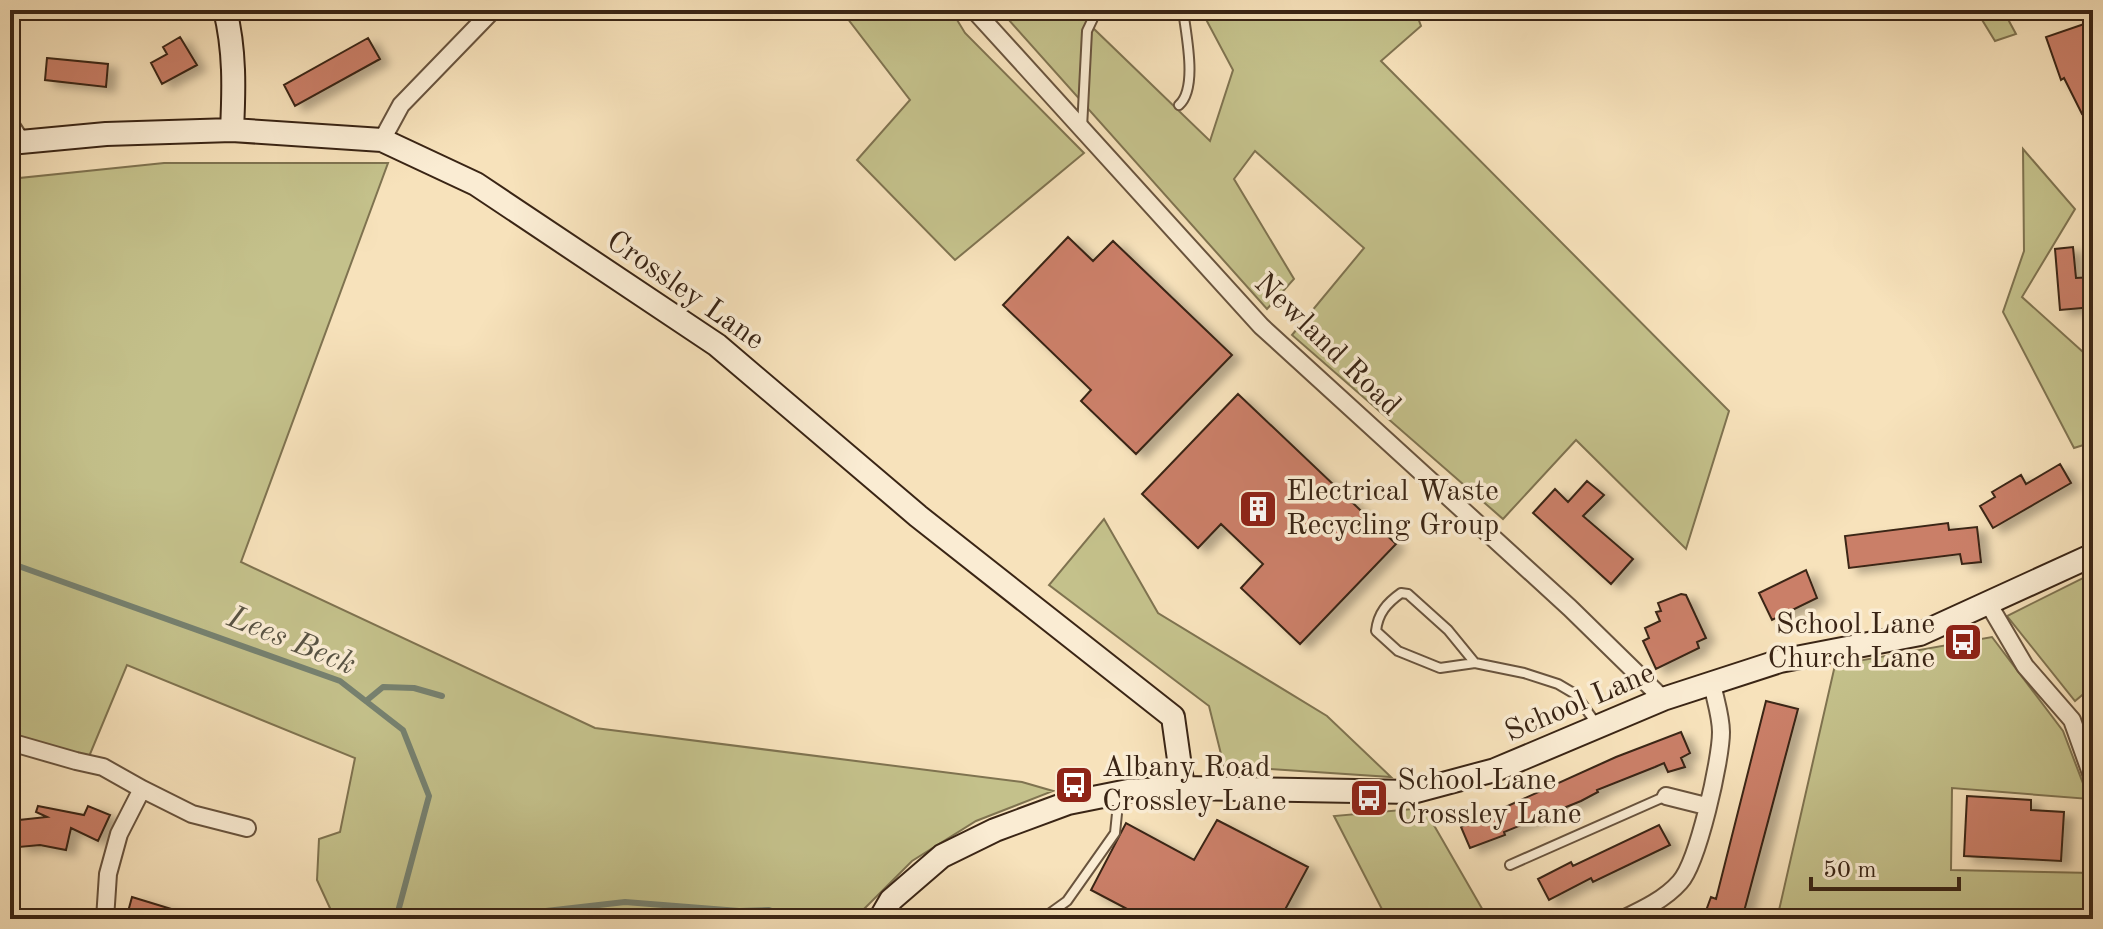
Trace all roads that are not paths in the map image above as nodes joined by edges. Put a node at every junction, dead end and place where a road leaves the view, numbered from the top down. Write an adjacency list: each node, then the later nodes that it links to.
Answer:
1 (225, 10): 8 (street)
2 (493, 10): 10 (street)
3 (974, 10): 7 (street, Newland Road)
4 (1097, 10): 7 (lane)
5 (1183, 10): 6 (lane)
6 (1179, 105)
7 (1082, 128): 15 (street, Newland Road)
8 (232, 130): 9 (street, Crossley Lane); 10 (street, Crossley Lane)
9 (14, 136)
10 (382, 140): 19 (street, Crossley Lane)
11 (2093, 555): 12 (street, School Lane)
12 (1988, 603): 14 (street, School Lane); 18 (street)
13 (1475, 663): 13 (lane); 16 (lane)
14 (1712, 683): 15 (street, School Lane); 23 (street)
15 (1663, 699): 16 (street, School Lane)
16 (1598, 727): 19 (street, School Lane)
17 (10, 742): 20 (street)
18 (2093, 779)
19 (1183, 788): 21 (street, School Lane)
20 (142, 789): 24 (street); 26 (street)
21 (1119, 793): 27 (street, School Lane); 28 (lane)
22 (1666, 796): 23 (street); 25 (lane)
23 (1706, 806): 29 (street)
24 (247, 828)
25 (1510, 865)
26 (105, 919)
27 (880, 919)
28 (1042, 919)
29 (1623, 919)

